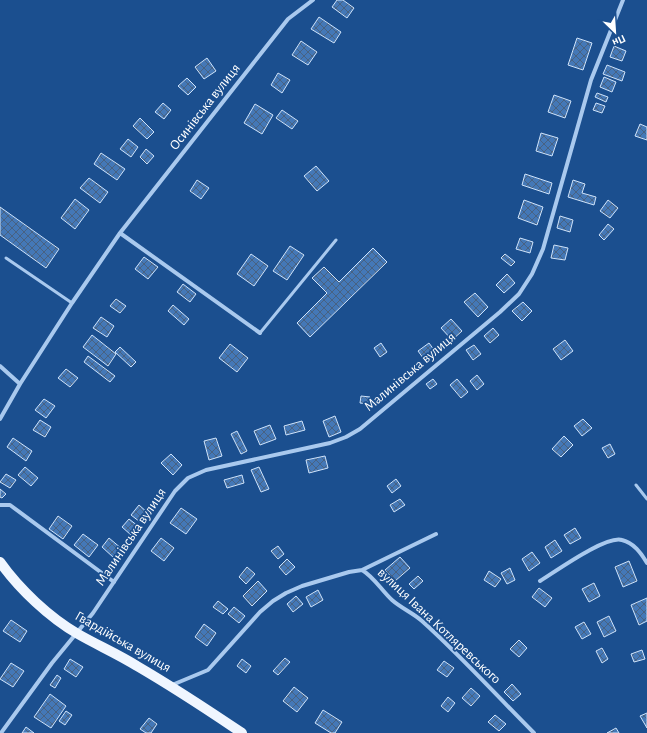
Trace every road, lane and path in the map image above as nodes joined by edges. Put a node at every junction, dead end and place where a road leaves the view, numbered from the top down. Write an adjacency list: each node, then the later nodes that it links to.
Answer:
1 (313, 0): 3 (street, Осинівська вулиця)
2 (623, 0): 19 (street, Малинівська вулиця)
3 (120, 233): 6 (street, Осинівська вулиця); 7 (street)
4 (336, 240): 7 (lane)
5 (6, 258): 6 (lane)
6 (72, 303): 9 (street, Осинівська вулиця)
7 (260, 333)
8 (0, 366): 9 (street)
9 (20, 384): 10 (street, Осинівська вулиця)
10 (0, 419)
11 (636, 486): 12 (lane)
12 (647, 499)
13 (0, 505): 19 (street)
14 (436, 534): 17 (street)
15 (0, 562): 20 (main road, Гвардійська вулиця)
16 (647, 562): 18 (street)
17 (362, 570): 21 (street); 24 (street, вулиця Івана Котляревського)
18 (540, 581)
19 (114, 582): 20 (street, Малинівська вулиця)
20 (76, 633): 21 (main road, Гвардійська вулиця); 22 (street, Малинівська вулиця)
21 (169, 686): 23 (main road, Гвардійська вулиця)
22 (1, 733)
23 (242, 733)
24 (534, 733)

